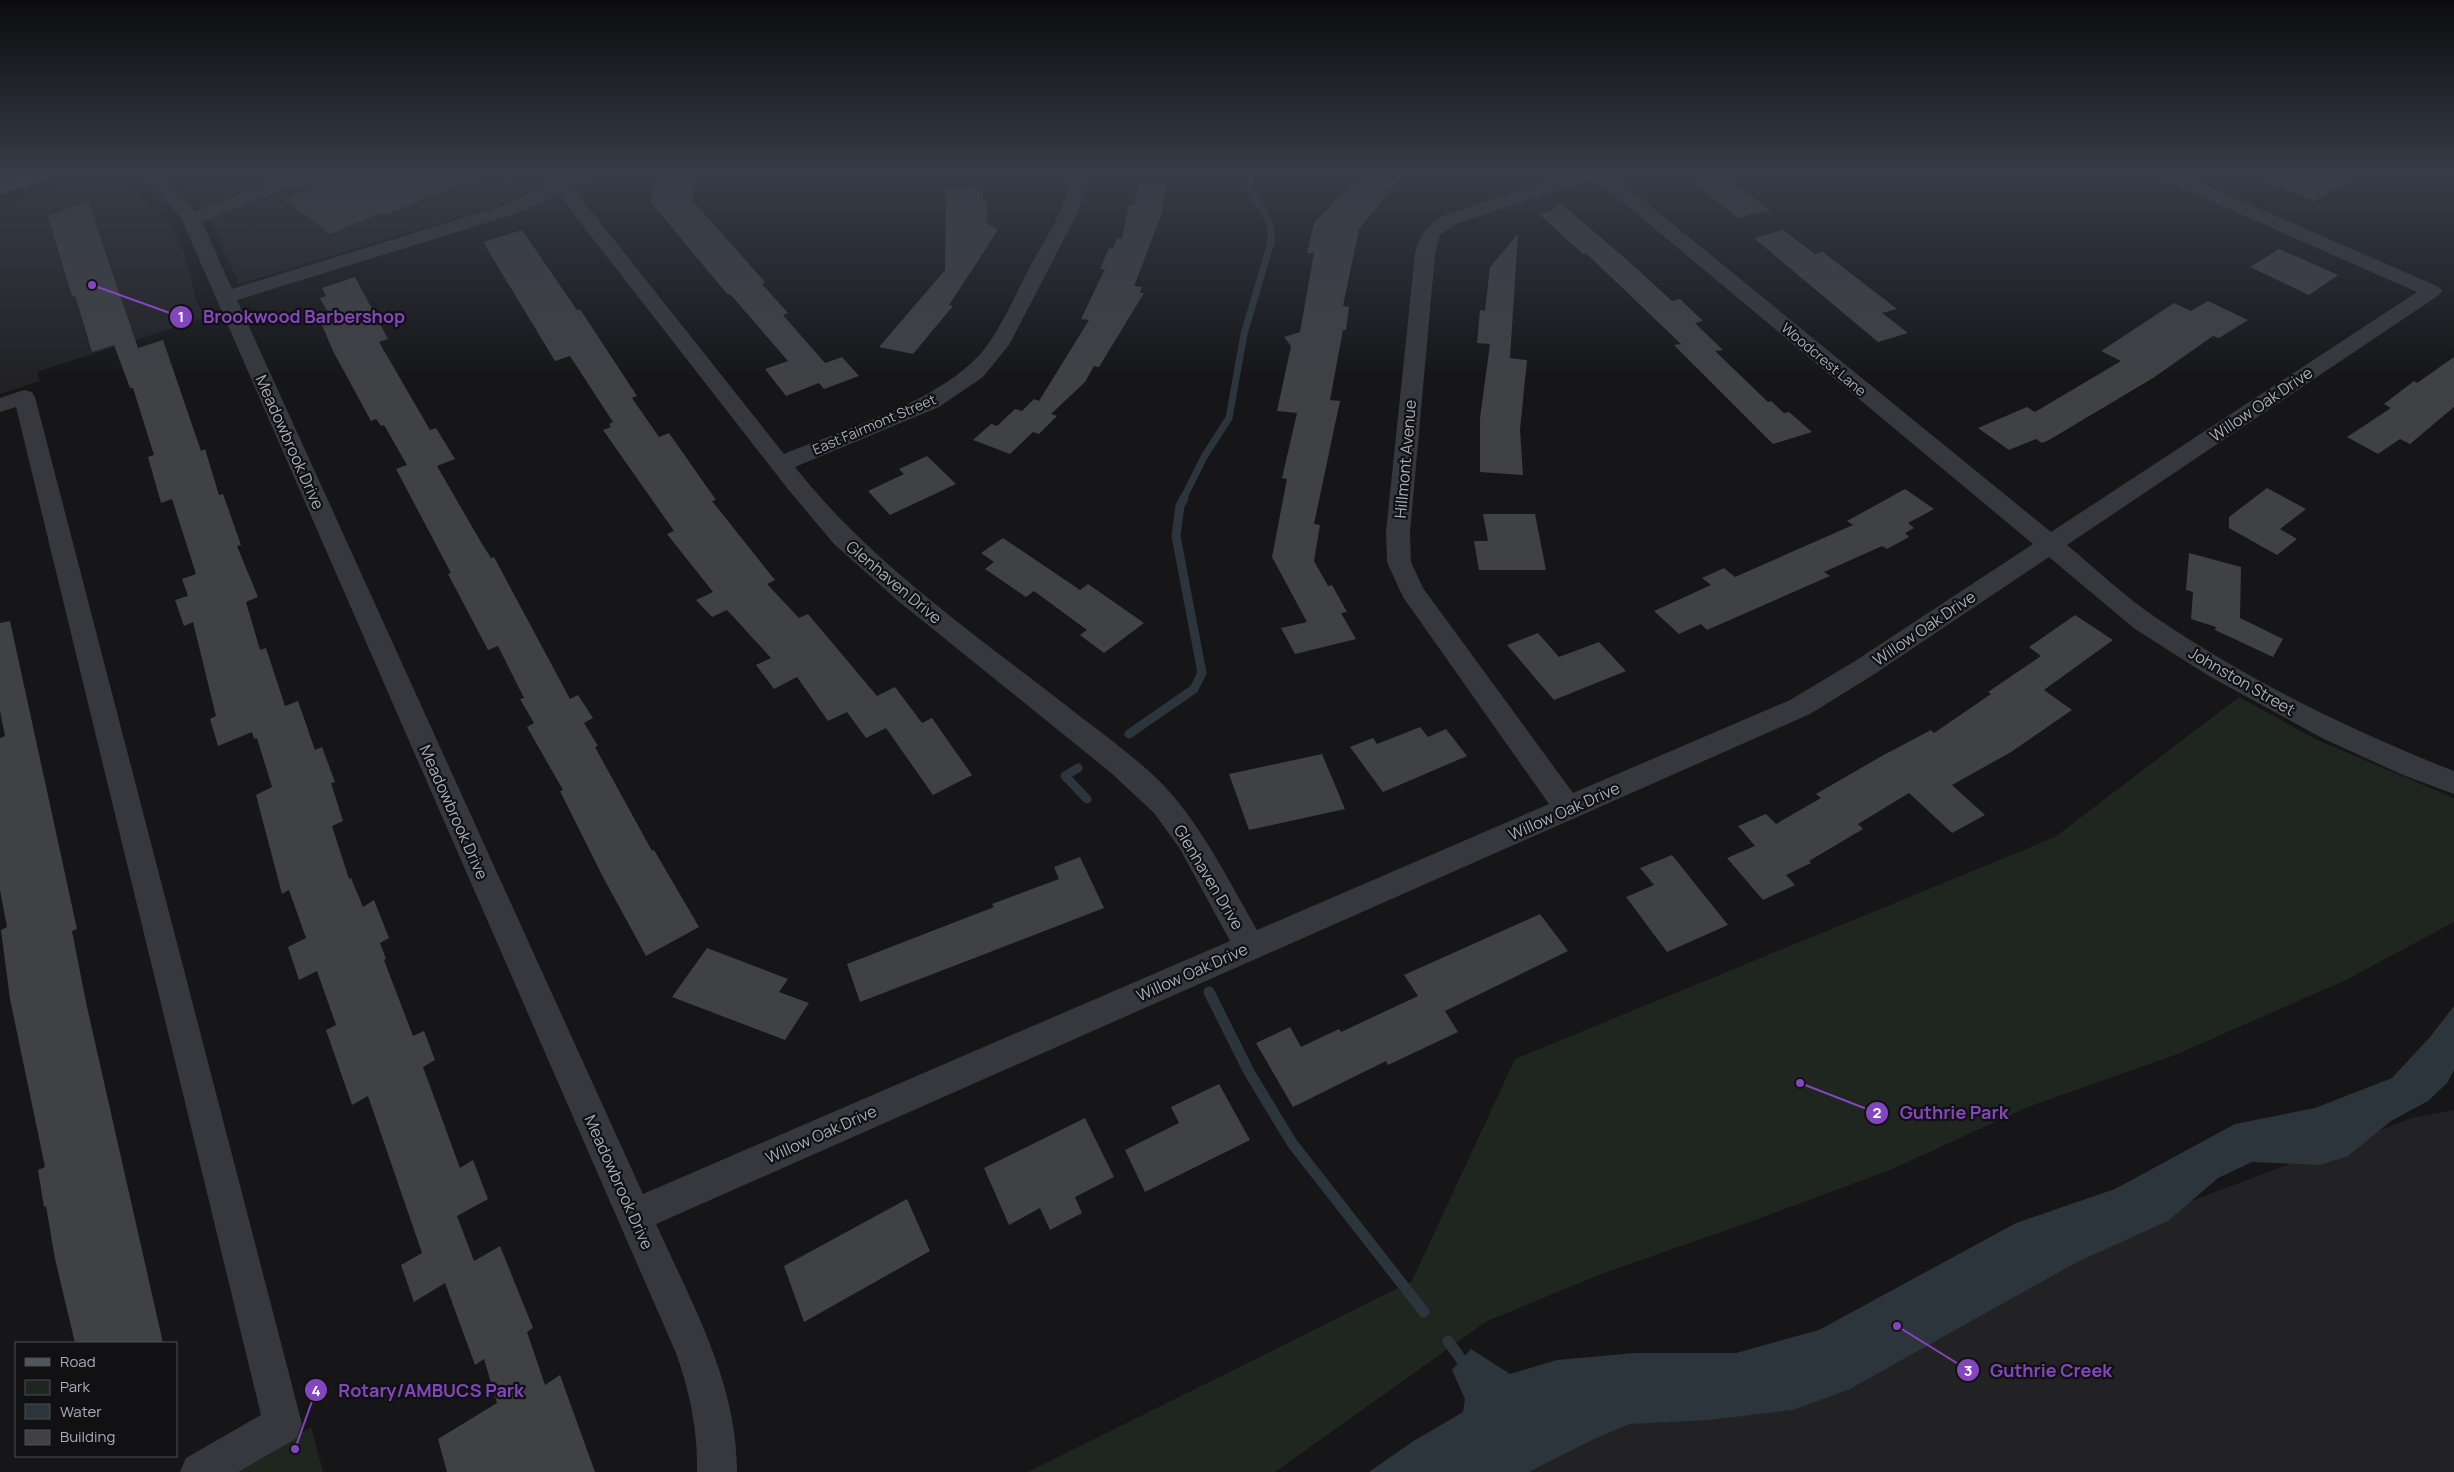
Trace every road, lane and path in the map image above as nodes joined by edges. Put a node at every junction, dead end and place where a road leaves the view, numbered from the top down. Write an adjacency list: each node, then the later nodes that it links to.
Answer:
1 (200, 241): 8 (street, Meadowbrook Drive)
2 (410, 241): 8 (street)
3 (605, 241): 10 (street, Glenhaven Drive)
4 (1054, 241): 10 (street, East Fairmont Street)
5 (1429, 241): 13 (street, Hillmont Avenue)
6 (1681, 241): 11 (street, Woodcrest Lane)
7 (2317, 241): 11 (street, Willow Oak Drive)
8 (226, 297): 15 (street, Meadowbrook Drive)
9 (0, 404): 16 (street)
10 (780, 464): 14 (street, Glenhaven Drive)
11 (2049, 546): 12 (street, Johnston Street); 13 (street, Willow Oak Drive)
12 (2454, 783)
13 (1568, 809): 14 (street, Willow Oak Drive)
14 (1250, 947): 15 (street, Willow Oak Drive)
15 (634, 1216): 17 (street, Meadowbrook Drive)
16 (200, 1472)
17 (717, 1472)

